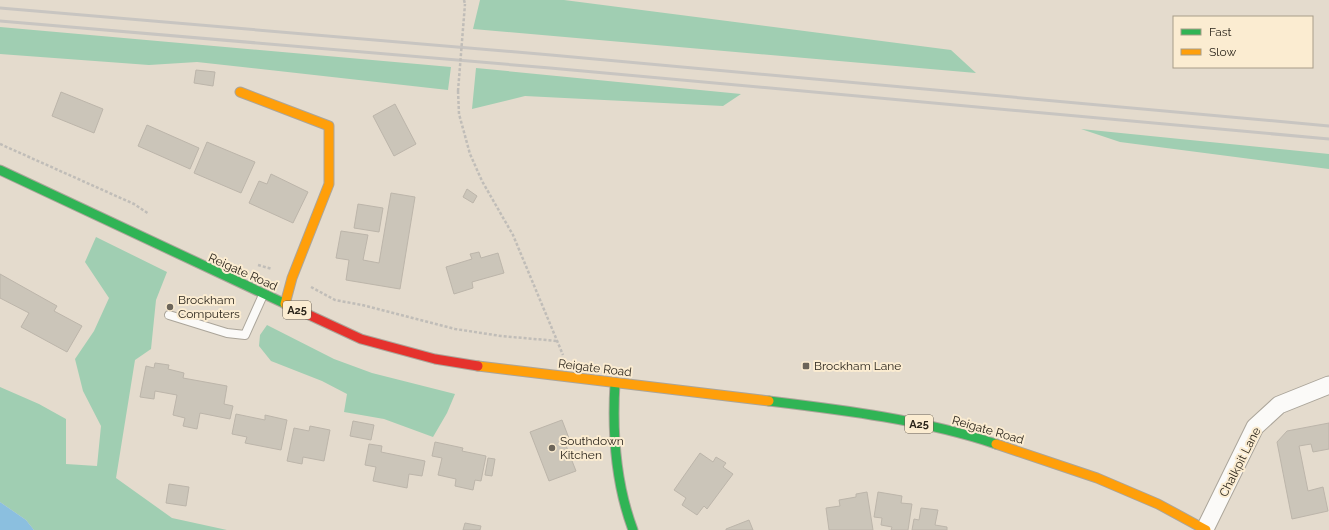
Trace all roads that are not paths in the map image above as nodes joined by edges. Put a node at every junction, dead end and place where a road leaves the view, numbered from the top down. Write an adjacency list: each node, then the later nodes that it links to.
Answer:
1 (240, 92): 4 (main road)
2 (0, 170): 3 (main road, Reigate Road / A25)
3 (263, 294): 4 (main road, Reigate Road / A25); 5 (lane)
4 (285, 304): 6 (main road, Reigate Road / A25)
5 (169, 315)
6 (615, 383): 8 (main road); 9 (main road, Reigate Road / A25)
7 (1329, 385): 9 (street, Chalkpit Lane)
8 (633, 530)
9 (1205, 530)

